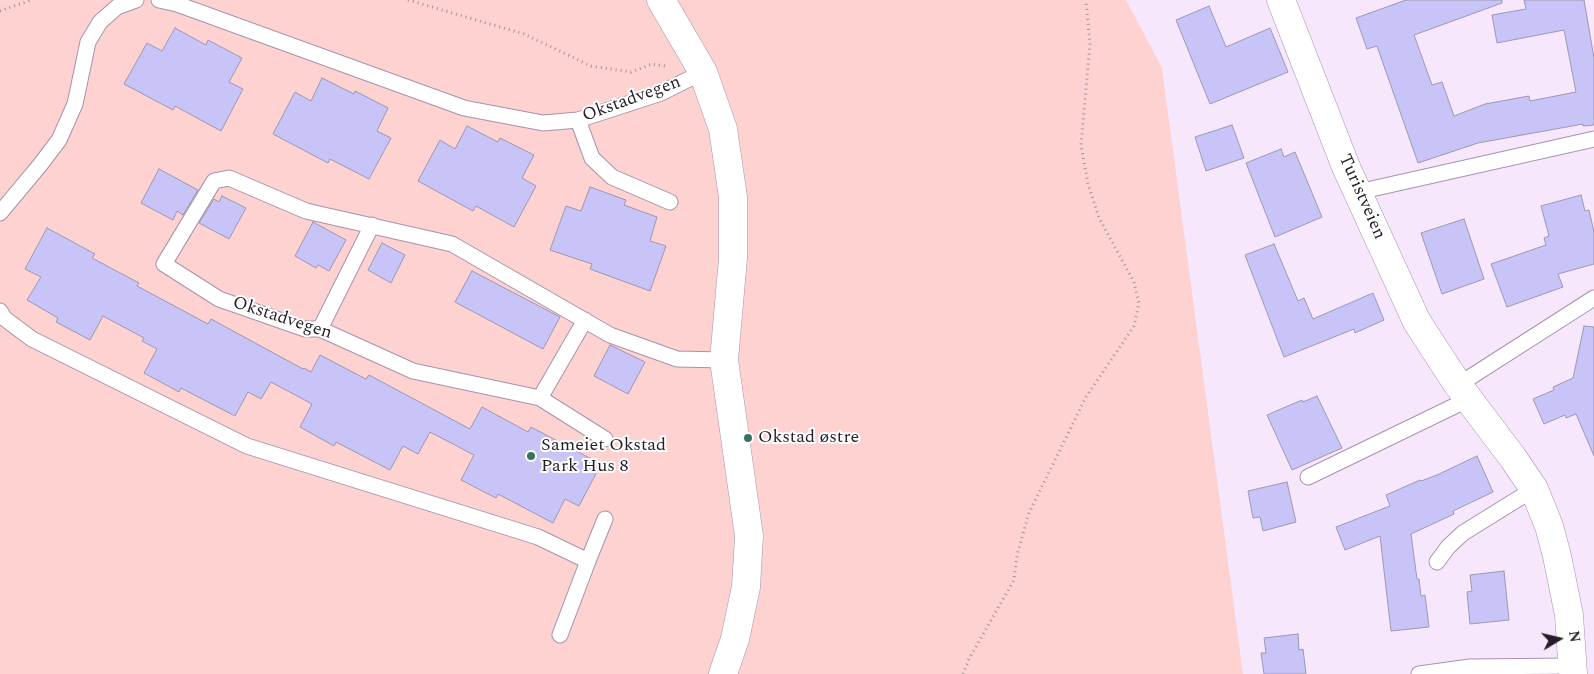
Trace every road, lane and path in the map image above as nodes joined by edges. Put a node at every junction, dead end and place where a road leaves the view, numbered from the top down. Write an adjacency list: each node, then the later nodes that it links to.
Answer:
1 (31, 0): 8 (path)
2 (136, 0): 14 (lane)
3 (159, 0): 10 (lane, Okstadvegen)
4 (408, 0): 9 (path)
5 (661, 0): 9 (street, Okstadvegen)
6 (1086, 0): 32 (path)
7 (1281, 0): 12 (street, Turistveien)
8 (0, 11)
9 (703, 72): 10 (lane, Okstadvegen); 20 (street, Okstadvegen)
10 (578, 120): 13 (lane)
11 (1594, 140): 12 (lane)
12 (1358, 192): 21 (street, Turistveien)
13 (670, 202)
14 (0, 213)
15 (372, 225): 18 (lane, Okstadvegen); 19 (lane); 19 (lane, Okstadvegen)
16 (1594, 298): 21 (lane)
17 (0, 311): 27 (lane)
18 (585, 320): 20 (lane, Okstadvegen); 22 (lane)
19 (320, 329): 22 (lane, Okstadvegen)
20 (724, 360): 31 (street, Okstadvegen)
21 (1464, 392): 24 (lane); 25 (street, Turistveien)
22 (540, 398): 23 (lane)
23 (605, 439)
24 (1308, 477)
25 (1534, 489): 28 (lane); 30 (street, Turistveien)
26 (605, 519): 27 (lane)
27 (588, 561): 29 (lane)
28 (1437, 562)
29 (560, 635)
30 (1573, 670): 33 (lane)
31 (723, 674)
32 (963, 674)
33 (1419, 674)

